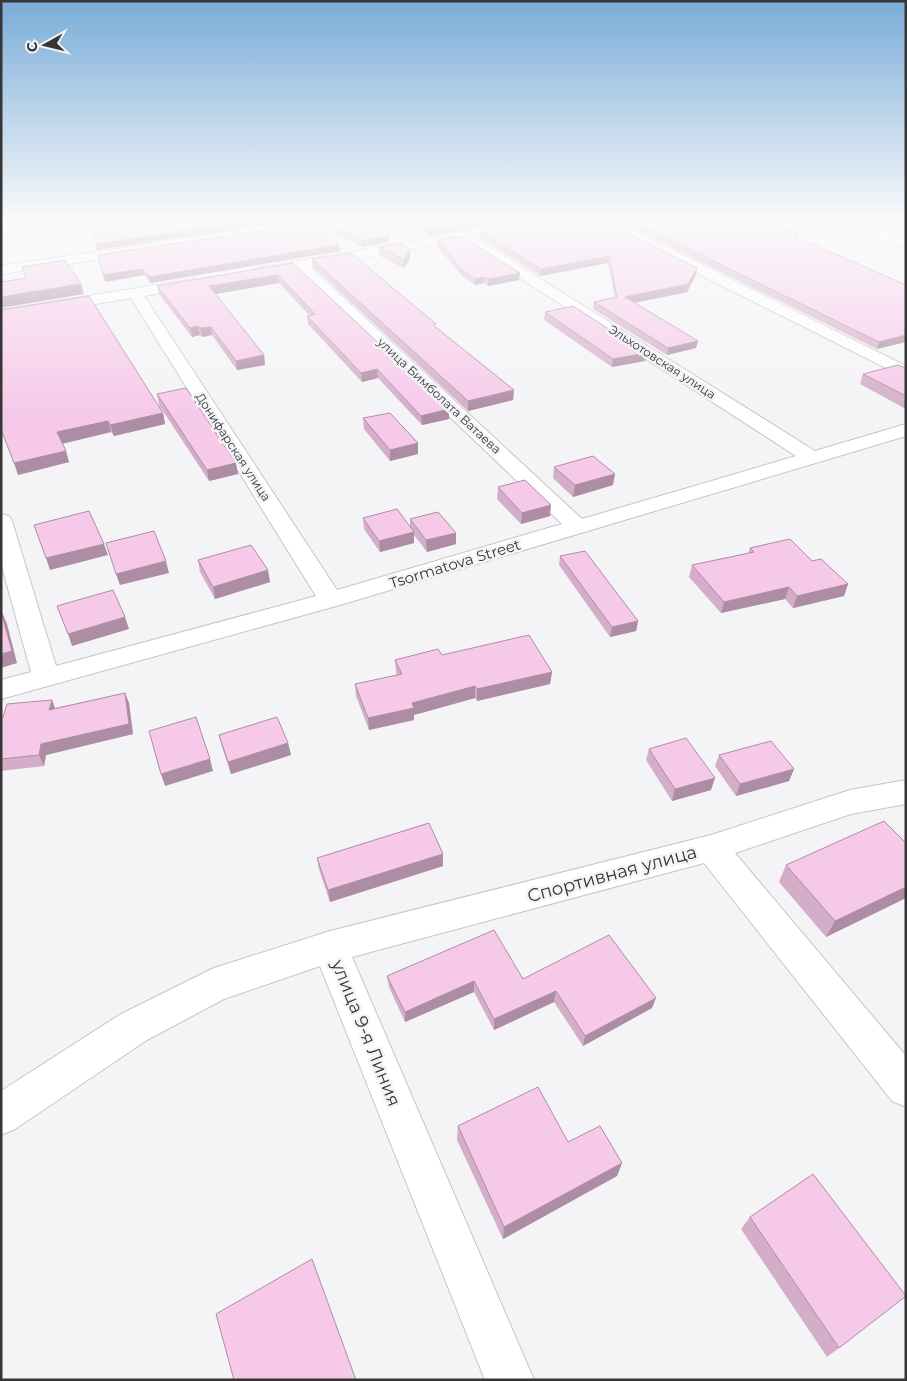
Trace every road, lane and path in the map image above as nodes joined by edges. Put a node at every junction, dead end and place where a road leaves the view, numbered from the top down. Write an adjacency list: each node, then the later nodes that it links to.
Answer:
1 (180, 285): 5 (street)
2 (321, 285): 11 (street, улица Бимболата Ватаева)
3 (541, 285): 9 (street, Эльхотовская улица)
4 (732, 285): 7 (street)
5 (135, 293): 6 (street); 12 (street, Донифарская улица)
6 (1, 315)
7 (906, 373)
8 (906, 430): 9 (street, Tsormatova Street)
9 (811, 457): 11 (street, Tsormatova Street)
10 (1, 521): 13 (street)
11 (578, 527): 12 (street, Tsormatova Street)
12 (331, 600): 13 (street, Tsormatova Street)
13 (46, 678): 14 (street, Tsormatova Street)
14 (1, 690)
15 (906, 792): 16 (street)
16 (711, 848): 17 (street, Спортивная улица); 18 (street, Спортивная улица)
17 (330, 947): 19 (street, улица 9-я Линия); 20 (street, улица 9-я Линия)
18 (906, 1087)
19 (1, 1115)
20 (510, 1380)

